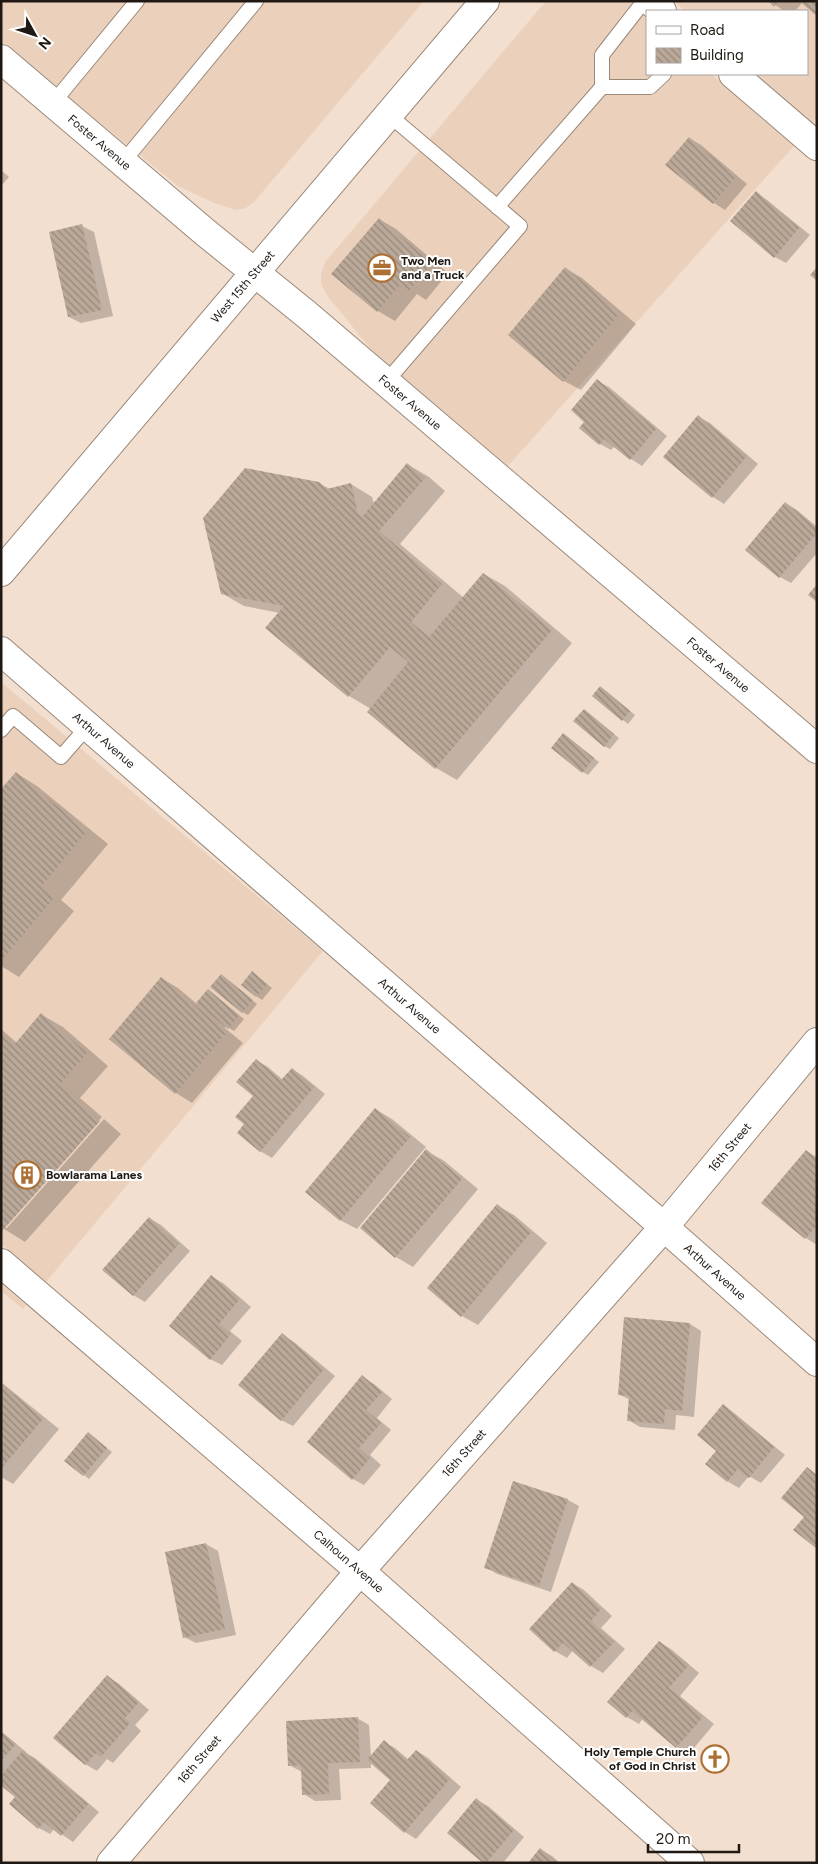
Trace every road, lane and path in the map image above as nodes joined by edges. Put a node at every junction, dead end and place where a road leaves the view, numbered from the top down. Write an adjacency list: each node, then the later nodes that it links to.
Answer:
1 (137, 1): 11 (lane)
2 (256, 1): 14 (lane)
3 (485, 1): 12 (main road, West 15th Street)
4 (644, 1): 10 (lane)
5 (650, 1): 6 (main road)
6 (661, 10)
7 (1, 58): 11 (main road, Foster Avenue)
8 (663, 75): 10 (lane)
9 (734, 75): 13 (main road)
10 (602, 87): 15 (lane)
11 (54, 103): 14 (main road, Foster Avenue)
12 (388, 115): 15 (lane); 16 (main road, West 15th Street)
13 (817, 146)
14 (122, 162): 16 (main road, Foster Avenue)
15 (498, 207): 17 (lane)
16 (255, 273): 17 (main road, Foster Avenue); 18 (main road, West 15th Street)
17 (386, 382): 22 (main road, Foster Avenue)
18 (1, 572)
19 (1, 651): 20 (main road, Arthur Avenue)
20 (88, 726): 21 (lane); 24 (main road, Arthur Avenue)
21 (1, 730)
22 (817, 749)
23 (817, 1042): 24 (main road, 16th Street)
24 (664, 1227): 26 (main road, Arthur Avenue); 27 (main road, 16th Street)
25 (1, 1263): 27 (main road, Calhoun Avenue)
26 (817, 1362)
27 (360, 1571): 28 (main road, 16th Street); 29 (main road, Calhoun Avenue)
28 (111, 1863)
29 (690, 1863)

